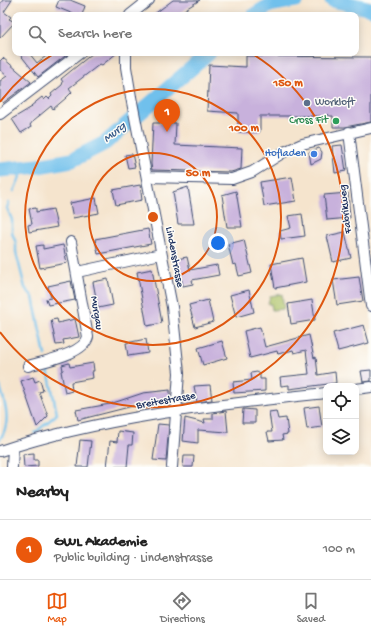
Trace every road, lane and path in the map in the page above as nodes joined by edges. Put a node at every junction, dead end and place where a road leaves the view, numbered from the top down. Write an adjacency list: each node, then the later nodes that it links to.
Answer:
1 (149, 0): 2 (street)
2 (134, 12)
3 (76, 56): 5 (street)
4 (126, 56): 8 (street, Lindenstrasse)
5 (0, 114)
6 (371, 128): 7 (street)
7 (350, 132): 8 (street); 12 (street, Fabrikweg)
8 (147, 177): 10 (street, Lindenstrasse)
9 (71, 242): 11 (street, Murgau)
10 (161, 254): 11 (street); 17 (street, Lindenstrasse)
11 (77, 272): 13 (street, Murgau)
12 (371, 306)
13 (28, 366)
14 (371, 388): 15 (street)
15 (359, 389)
16 (323, 393): 17 (street, Breitestrasse)
17 (177, 410): 18 (street, Breitestrasse); 21 (street, Lindenstrasse)
18 (12, 447): 19 (street, Breitestrasse); 20 (street)
19 (0, 451)
20 (12, 467)
21 (172, 467)

